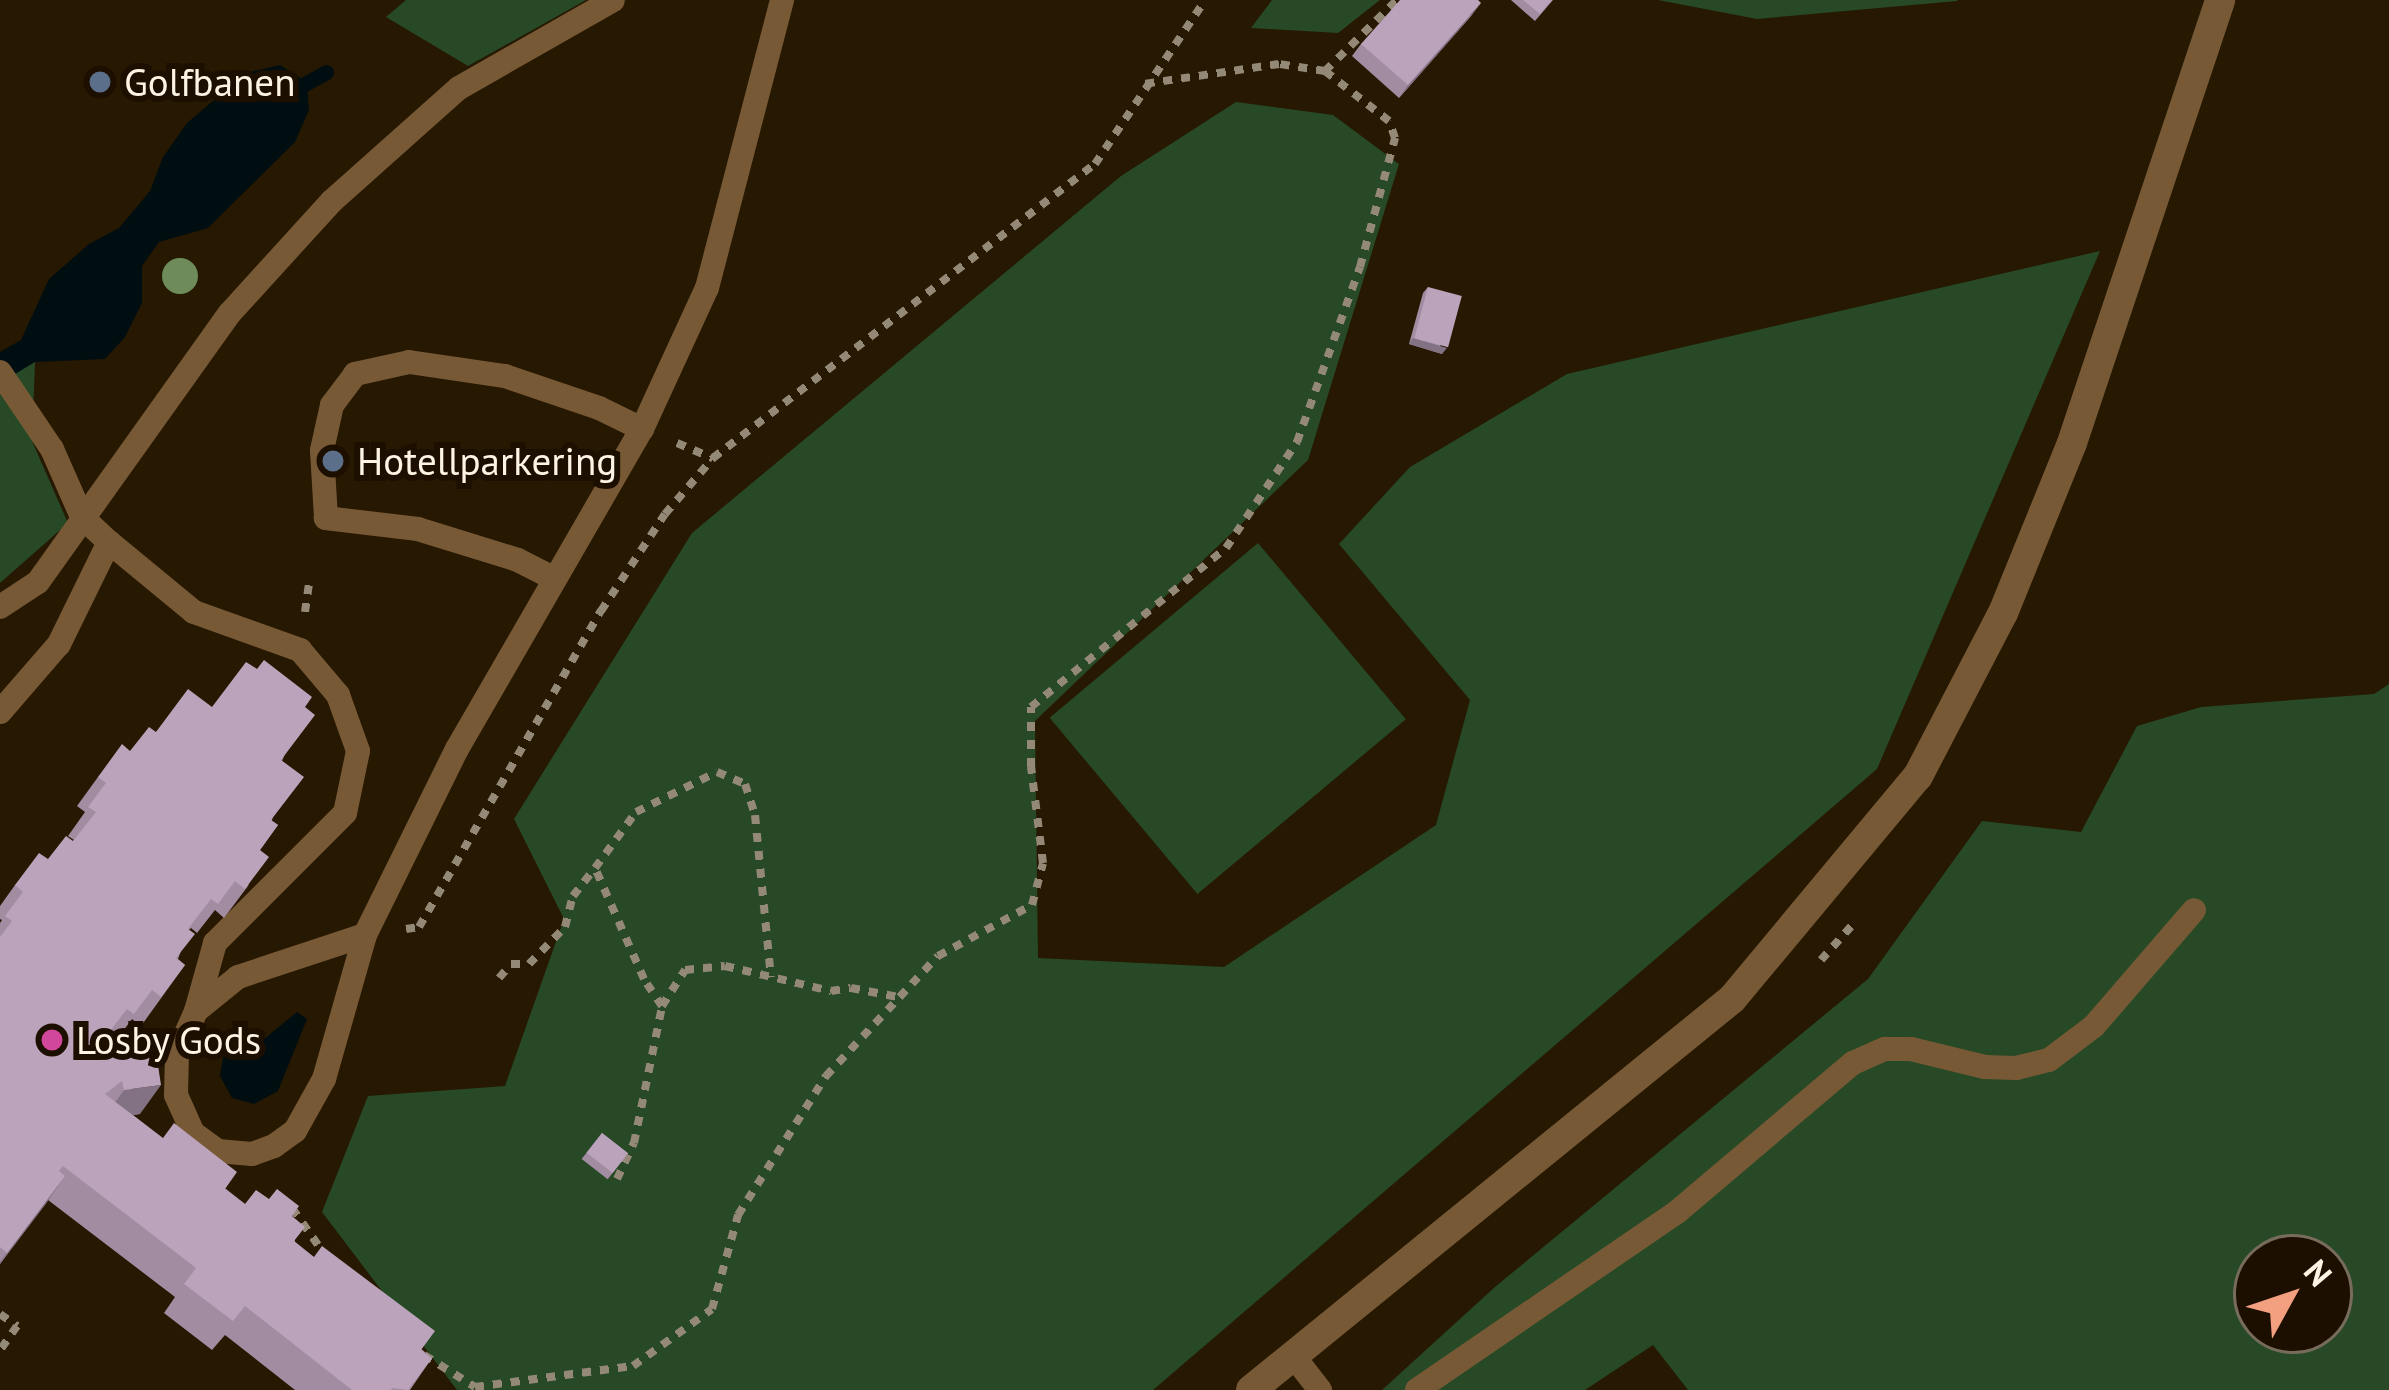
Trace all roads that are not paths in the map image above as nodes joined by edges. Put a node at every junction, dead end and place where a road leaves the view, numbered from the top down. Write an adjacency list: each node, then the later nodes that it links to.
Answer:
1 (613, 0): 6 (lane)
2 (782, 0): 5 (lane)
3 (2220, 0): 14 (street)
4 (7, 382): 6 (lane)
5 (641, 429): 8 (lane); 8 (lane)
6 (82, 517): 7 (lane); 9 (lane)
7 (109, 542): 10 (lane); 13 (lane)
8 (554, 578): 12 (lane)
9 (0, 607)
10 (0, 712)
11 (2194, 910): 17 (lane)
12 (365, 935): 13 (lane); 13 (lane)
13 (196, 1011)
14 (1295, 1358): 15 (street); 16 (lane)
15 (1251, 1390)
16 (1320, 1390)
17 (1417, 1390)

